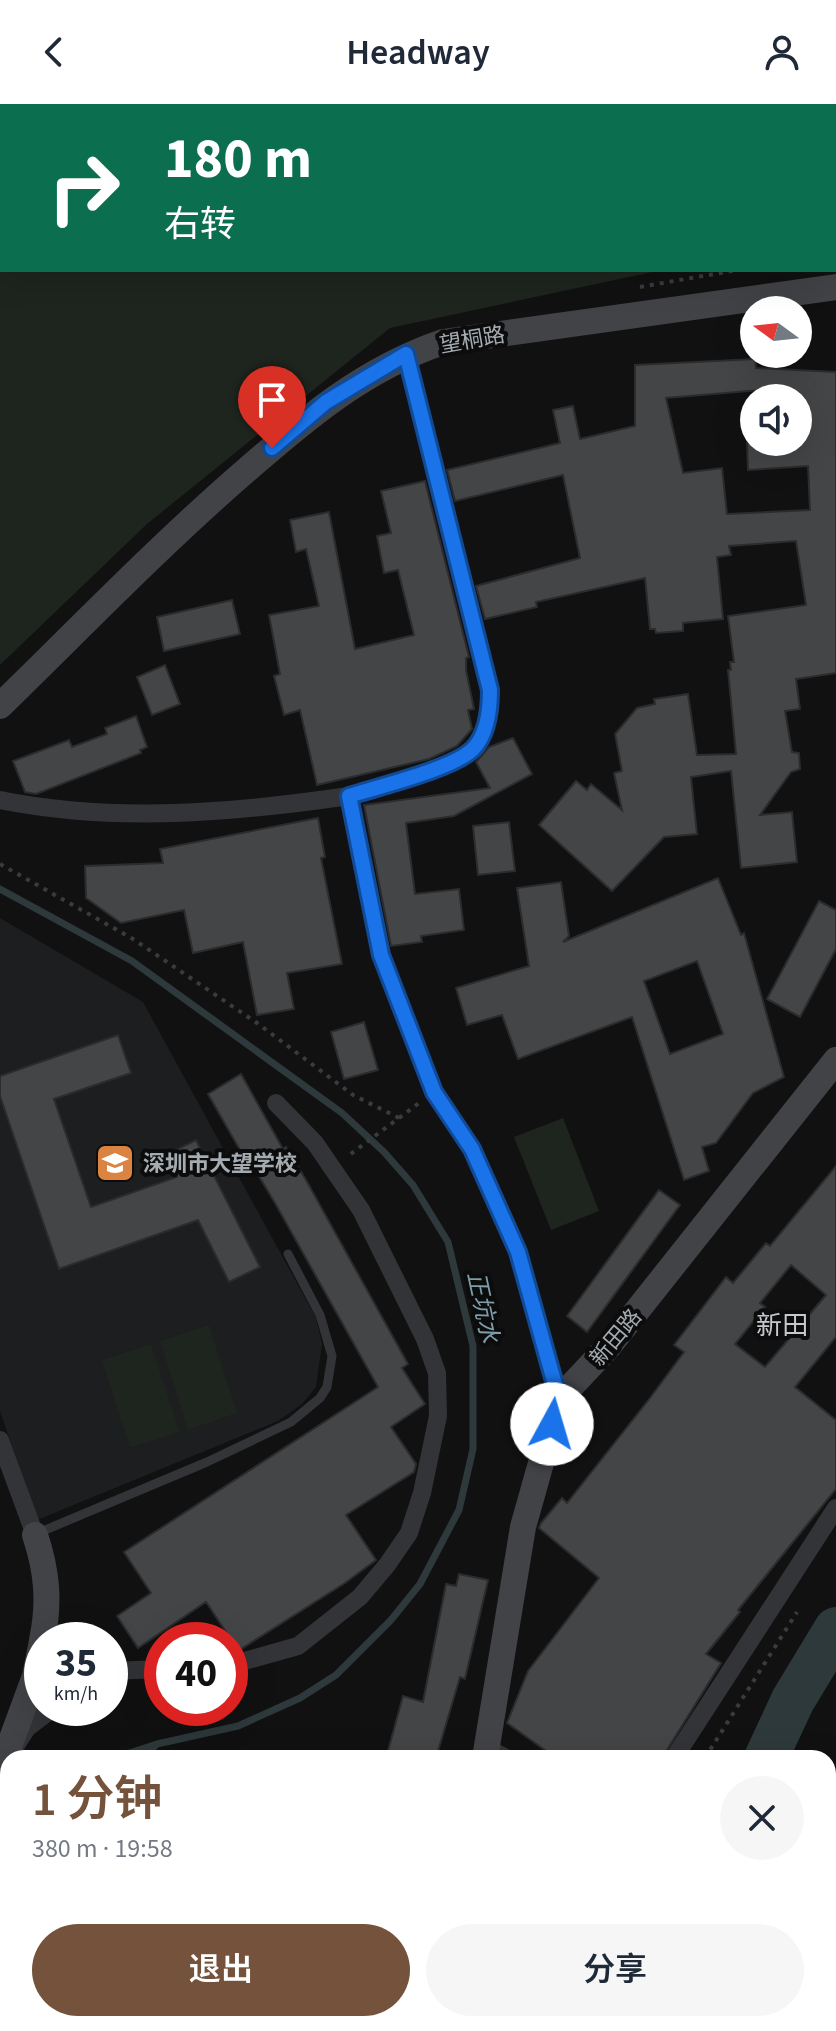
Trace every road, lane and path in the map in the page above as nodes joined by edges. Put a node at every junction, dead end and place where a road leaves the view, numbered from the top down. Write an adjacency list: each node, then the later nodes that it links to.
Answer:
1 (836, 287): 2 (street, 望桐路)
2 (406, 354): 3 (street, 望桐路); 4 (street)
3 (0, 706)
4 (349, 796): 5 (street); 11 (street)
5 (0, 800)
6 (0, 864): 9 (path)
7 (836, 1060): 11 (street, 新田路)
8 (276, 1103): 9 (street)
9 (332, 1168): 17 (street)
10 (288, 1254): 14 (lane)
11 (559, 1399): 22 (street, 新田路)
12 (0, 1440): 14 (street)
13 (836, 1508): 23 (street)
14 (35, 1535): 16 (street)
15 (804, 1600): 24 (path)
16 (46, 1622)
17 (248, 1660)
18 (24, 1707): 20 (street)
19 (30, 1726): 21 (street)
20 (9, 1750)
21 (13, 1750)
22 (494, 1750)
23 (679, 1750)
24 (710, 1750)

